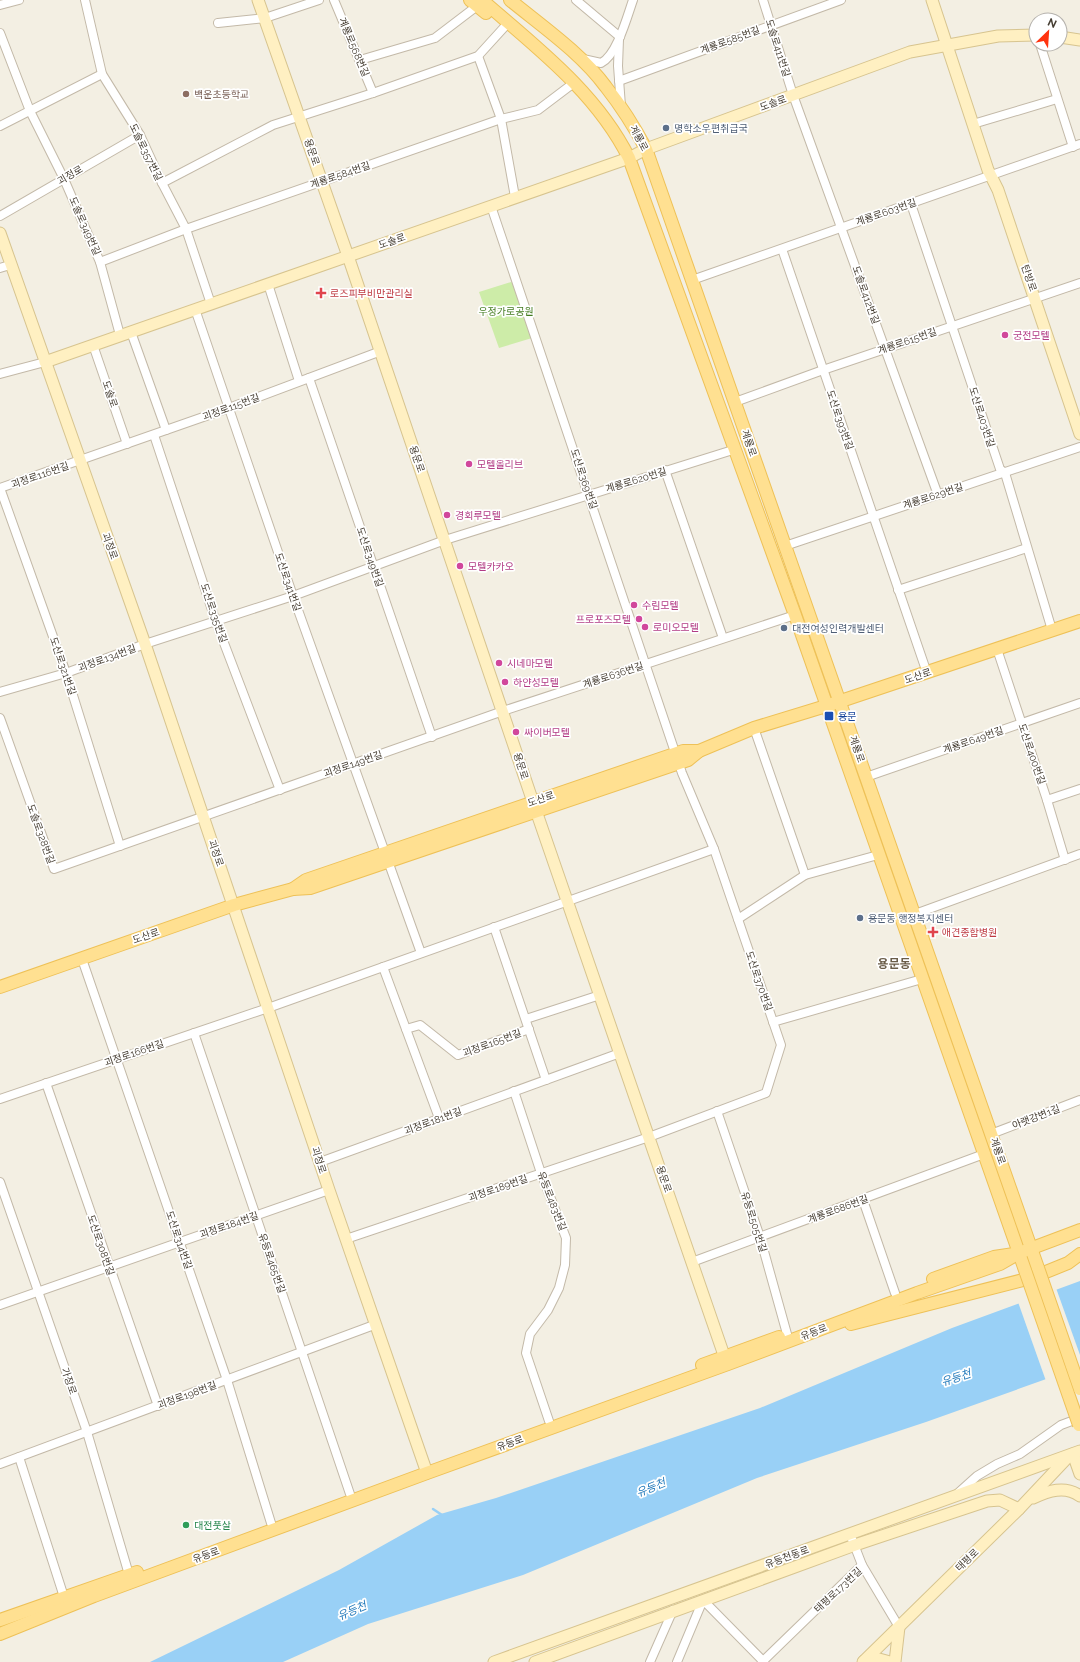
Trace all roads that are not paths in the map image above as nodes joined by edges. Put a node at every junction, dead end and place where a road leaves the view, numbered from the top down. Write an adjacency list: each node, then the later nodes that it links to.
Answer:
1 (19, 0): 13 (street)
2 (85, 0): 29 (street, 도솔로357번길)
3 (258, 0): 15 (street, 용문로)
4 (319, 0): 15 (street)
5 (334, 0): 28 (street, 계룡로568번길)
6 (510, 0): 14 (main road, 계룡로)
7 (576, 0): 21 (street)
8 (634, 0): 21 (street)
9 (763, 0): 18 (street, 도솔로411번길)
10 (841, 0): 18 (street, 계룡로585번길)
11 (932, 0): 24 (street, 탄방로)
12 (476, 2): 16 (main road, 계룡로); 28 (street, 계룡로)
13 (0, 5)
14 (521, 5): 27 (main road, 계룡로)
15 (265, 18): 17 (street); 37 (street, 용문로)
16 (503, 19): 26 (street); 31 (main road, 계룡로)
17 (218, 23)
18 (770, 26): 30 (street, 계룡로585번길); 33 (street, 도솔로411번길)
19 (0, 33): 36 (street, 도솔로349번길)
20 (1028, 35): 24 (street, 도솔로)
21 (620, 37): 27 (street); 30 (street)
22 (1068, 38): 23 (street)
23 (1080, 40)
24 (947, 44): 33 (street, 도솔로); 39 (street, 탄방로)
25 (1043, 52): 34 (street)
26 (478, 56): 32 (street); 38 (street)
27 (580, 59): 35 (main road, 계룡로)
28 (360, 60): 32 (street, 계룡로568번길)
29 (102, 74): 36 (street); 41 (street, 도솔로357번길)
30 (619, 81): 35 (street)
31 (575, 82): 38 (street, 계룡로584번길); 44 (main road, 계룡로)
32 (373, 93): 37 (street)
33 (793, 96): 43 (street, 도솔로); 53 (street, 도솔로412번길)
34 (1058, 99): 39 (street); 42 (street)
35 (621, 108): 43 (main road, 계룡로)
36 (30, 111): 40 (street); 46 (street, 도솔로349번길)
37 (299, 117): 47 (street, 용문로); 48 (street)
38 (501, 119): 47 (street, 계룡로584번길); 49 (street)
39 (973, 124): 45 (street, 탄방로)
40 (0, 126)
41 (140, 135): 46 (street, 괴정로); 48 (street, 도솔로357번길)
42 (1076, 146): 45 (street, 계룡로603번길)
43 (646, 149): 44 (street, 도솔로); 60 (main road, 계룡로)
44 (629, 158): 49 (street, 도솔로); 84 (main road, 계룡로)
45 (991, 176): 50 (street, 계룡로603번길); 63 (street, 탄방로)
46 (64, 179): 52 (street, 괴정로); 58 (street, 도솔로349번길)
47 (322, 182): 54 (street, 계룡로584번길); 57 (street, 용문로)
48 (162, 183): 54 (street, 도솔로357번길)
49 (516, 197): 51 (street, 도솔로)
50 (911, 204): 53 (street, 계룡로603번길); 66 (street, 도산로403번길)
51 (491, 206): 57 (street, 도솔로); 89 (street, 도산로369번길)
52 (0, 216)
53 (842, 228): 56 (street, 계룡로603번길); 70 (street, 도솔로412번길)
54 (186, 229): 58 (street, 계룡로584번길); 64 (street, 도솔로357번길)
55 (0, 233): 59 (street, 괴정로)
56 (782, 250): 60 (street, 계룡로603번길); 73 (street, 도산로393번길)
57 (348, 256): 62 (street, 도솔로); 71 (street, 용문로)
58 (100, 262): 68 (street, 도솔로349번길)
59 (5, 267): 72 (street, 괴정로)
60 (692, 280): 77 (main road, 계룡로)
61 (1080, 282): 63 (street, 계룡로615번길)
62 (268, 284): 64 (street, 도솔로); 76 (street)
63 (1035, 298): 66 (street, 계룡로615번길); 81 (street, 탄방로)
64 (211, 304): 65 (street, 도솔로)
65 (195, 309): 67 (street, 도솔로); 78 (street, 도산로341번길)
66 (952, 326): 70 (street, 계룡로615번길); 87 (street, 도산로403번길)
67 (131, 332): 68 (street, 도솔로); 79 (street)
68 (120, 335): 69 (street, 도솔로)
69 (93, 345): 72 (street, 도솔로); 82 (street, 도솔로)
70 (885, 349): 73 (street, 계룡로615번길); 90 (street, 도솔로412번길)
71 (380, 351): 75 (street, 괴정로115번길); 92 (street, 용문로)
72 (45, 362): 74 (street, 도솔로); 85 (street, 괴정로)
73 (823, 370): 77 (street, 계룡로615번길); 91 (street, 도산로393번길)
74 (0, 374)
75 (309, 378): 76 (street, 괴정로115번길); 95 (street, 도산로349번길)
76 (300, 381): 78 (street, 괴정로115번길)
77 (735, 402): 93 (main road, 계룡로)
78 (229, 408): 79 (street, 괴정로115번길); 97 (street, 도산로341번길)
79 (166, 430): 80 (street, 괴정로115번길)
80 (154, 434): 82 (street, 괴정로115번길); 100 (street, 도산로335번길)
81 (1080, 434)
82 (128, 444): 85 (street, 괴정로115번길)
83 (1080, 447): 87 (street, 계룡로629번길)
84 (736, 449): 86 (street, 계룡로620번길); 98 (main road, 계룡로)
85 (80, 461): 88 (street, 괴정로116번길); 103 (street, 괴정로)
86 (665, 470): 89 (street, 계룡로620번길); 102 (street)
87 (1005, 473): 90 (street, 계룡로629번길); 94 (street, 도산로403번길)
88 (0, 488): 106 (street, 도산로321번길)
89 (589, 494): 92 (street, 계룡로620번길); 105 (street, 도산로369번길)
90 (938, 495): 91 (street, 계룡로629번길)
91 (873, 515): 93 (street, 계룡로629번길); 96 (street, 도산로393번길)
92 (445, 540): 95 (street, 계룡로620번길); 112 (street, 용문로)
93 (785, 546): 109 (main road, 계룡로)
94 (1027, 548): 96 (street); 101 (street, 도산로403번길)
95 (373, 566): 97 (street, 계룡로620번길); 116 (street, 도산로349번길)
96 (898, 590): 107 (street, 도산로393번길)
97 (293, 596): 100 (street, 괴정로134번길); 118 (street, 도산로341번길)
98 (795, 615): 102 (street, 계룡로636번길); 111 (main road, 계룡로)
99 (1080, 620): 101 (main road, 도산로)
100 (216, 622): 103 (street, 괴정로134번길); 121 (street, 도산로335번길)
101 (1052, 630): 104 (main road, 도산로)
102 (723, 638): 105 (street, 계룡로636번길)
103 (145, 644): 106 (street, 괴정로134번길); 124 (street, 괴정로)
104 (997, 649): 107 (main road, 도산로); 114 (street, 도산로400번길)
105 (646, 664): 112 (street, 계룡로636번길); 117 (street, 도산로369번길)
106 (66, 673): 108 (street, 괴정로134번길); 125 (street, 도산로321번길)
107 (927, 673): 109 (main road, 도산로)
108 (0, 692)
109 (840, 701): 111 (main road, 도산로); 119 (main road, 계룡로)
110 (1080, 703): 114 (street, 계룡로649번길)
111 (826, 706): 115 (main road, 도산로); 128 (main road, 계룡로)
112 (503, 711): 116 (street, 괴정로149번길); 123 (street, 용문로)
113 (0, 718): 125 (street, 도솔로328번길)
114 (1022, 723): 119 (street, 계룡로649번길); 122 (street, 도산로400번길)
115 (754, 728): 117 (main road, 도산로); 131 (street)
116 (432, 736): 118 (street, 괴정로149번길)
117 (677, 758): 123 (main road, 도산로); 126 (street, 도산로370번길)
118 (354, 764): 121 (street, 괴정로149번길); 129 (street, 도산로341번길)
119 (866, 776): 134 (main road, 계룡로)
120 (1080, 789): 122 (street)
121 (280, 790): 124 (street, 괴정로149번길)
122 (1047, 800): 130 (street, 도산로400번길)
123 (534, 807): 129 (main road, 도산로); 132 (street, 용문로)
124 (203, 817): 125 (street, 도솔로328번길); 133 (street, 괴정로)
125 (120, 846)
126 (714, 848): 132 (street); 135 (street, 도산로370번길)
127 (1080, 854): 130 (street)
128 (878, 855): 131 (street); 140 (main road, 계룡로)
129 (387, 857): 133 (main road, 도산로); 137 (street)
130 (1065, 860): 134 (street)
131 (805, 875): 135 (street)
132 (568, 901): 136 (street); 142 (street, 용문로)
133 (234, 905): 138 (main road, 도산로); 143 (street, 괴정로)
134 (915, 914): 158 (main road, 계룡로)
135 (738, 919): 145 (street, 도산로370번길)
136 (494, 927): 137 (street); 144 (street, 괴정로165번길)
137 (421, 953): 139 (street)
138 (82, 959): 141 (main road, 도산로); 150 (street, 도산로314번길)
139 (383, 967): 143 (street); 146 (street)
140 (922, 979): 145 (street); 160 (main road, 계룡로)
141 (0, 987)
142 (600, 994): 144 (street); 149 (street, 용문로)
143 (268, 1008): 148 (street, 괴정로166번길); 161 (street, 괴정로)
144 (526, 1019): 147 (street, 괴정로165번길)
145 (773, 1022): 156 (street, 도산로370번길)
146 (406, 1029): 147 (street, 괴정로165번길); 157 (street)
147 (529, 1029): 151 (street)
148 (194, 1033): 150 (street, 괴정로166번길); 166 (street, 유등로465번길)
149 (620, 1053): 151 (street, 괴정로181번길); 159 (street, 용문로)
150 (116, 1059): 152 (street, 괴정로166번길); 170 (street, 도산로314번길)
151 (546, 1080): 153 (street, 괴정로181번길)
152 (46, 1083): 154 (street, 괴정로166번길); 175 (street, 도산로308번길)
153 (514, 1091): 157 (street, 괴정로181번길); 162 (street, 유등로483번길)
154 (0, 1098)
155 (1080, 1100): 158 (street, 아랫강변1길)
156 (717, 1111): 159 (street, 도산로370번길); 168 (street, 유등로505번길)
157 (439, 1118): 161 (street, 괴정로181번길)
158 (992, 1134): 171 (main road, 계룡로)
159 (649, 1137): 162 (street, 괴정로189번길); 174 (street, 용문로)
160 (984, 1154): 165 (street, 계룡로686번길); 172 (main road, 계룡로)
161 (320, 1162): 164 (street, 괴정로)
162 (541, 1173): 169 (street, 괴정로189번길); 187 (street, 유등로483번길)
163 (0, 1182): 176 (street, 가장로)
164 (329, 1190): 166 (street, 괴정로184번길); 169 (street, 괴정로)
165 (863, 1200): 168 (street, 계룡로686번길); 177 (street)
166 (256, 1215): 170 (street, 괴정로184번길); 182 (street, 유등로465번길)
167 (1080, 1230): 171 (main road, 유등로)
168 (760, 1237): 174 (street, 계룡로686번길); 181 (street, 유등로505번길)
169 (346, 1239): 179 (street, 괴정로)
170 (179, 1242): 175 (street, 괴정로184번길); 184 (street, 도산로314번길)
171 (1032, 1249): 172 (main road, 유등로); 185 (main road, 계룡로, bridge)
172 (1019, 1253): 177 (main road, 유등로); 180 (main road, 유등로); 188 (main road, 계룡로, bridge)
173 (1080, 1254): 180 (main road)
174 (692, 1262): 183 (street, 용문로)
175 (108, 1267): 176 (street, 괴정로184번길); 186 (street, 도산로308번길)
176 (38, 1292): 178 (street, 괴정로184번길); 189 (street, 가장로)
177 (895, 1293): 181 (main road, 유등로)
178 (0, 1305)
179 (374, 1325): 182 (street, 괴정로198번길); 193 (street, 괴정로)
180 (832, 1325): 183 (main road, 유등로)
181 (787, 1334): 183 (main road, 유등로)
182 (302, 1352): 184 (street, 괴정로198번길); 195 (street, 유등로465번길)
183 (726, 1360): 187 (main road, 유등로); 193 (main road, 유등로)
184 (227, 1380): 186 (street, 괴정로198번길); 200 (street, 도산로314번길)
185 (1080, 1389)
186 (158, 1406): 189 (street, 괴정로198번길)
187 (549, 1421): 193 (main road, 유등로)
188 (1080, 1423): 197 (street)
189 (87, 1432): 191 (street, 괴정로198번길); 204 (street, 가장로)
190 (1074, 1453): 194 (street); 197 (street, 유등천동로); 198 (street, 태평로)
191 (19, 1458): 192 (street, 괴정로198번길); 205 (street)
192 (0, 1464)
193 (425, 1469): 195 (main road, 유등로); 204 (main road, 유등로)
194 (1080, 1474)
195 (350, 1494): 200 (main road, 유등로)
196 (1080, 1496): 198 (street)
197 (953, 1497): 201 (street, 유등천동로)
198 (1028, 1499): 199 (street, 태평로)
199 (1019, 1509): 202 (street, 유등천동로); 209 (street, 태평로)
200 (272, 1523): 204 (main road, 유등로)
201 (850, 1534): 202 (street); 213 (street, 유등천동로)
202 (855, 1545): 203 (street); 206 (street, 유등천동로)
203 (862, 1565): 209 (street, 태평로173번길); 217 (street, 태평로173번길)
204 (130, 1578): 205 (main road, 유등로); 210 (main road, 유등로)
205 (64, 1597): 208 (main road, 유등로)
206 (703, 1600): 207 (street, 유등천동로); 216 (street); 217 (street)
207 (673, 1610): 211 (street, 유등천동로); 215 (street)
208 (0, 1620)
209 (899, 1627): 212 (street, 태평로); 219 (street)
210 (0, 1634)
211 (547, 1660): 214 (street, 유등천동로)
212 (864, 1661): 218 (street)
213 (494, 1662)
214 (535, 1662)
215 (650, 1662)
216 (677, 1662)
217 (763, 1662)
218 (890, 1662)
219 (895, 1662)

